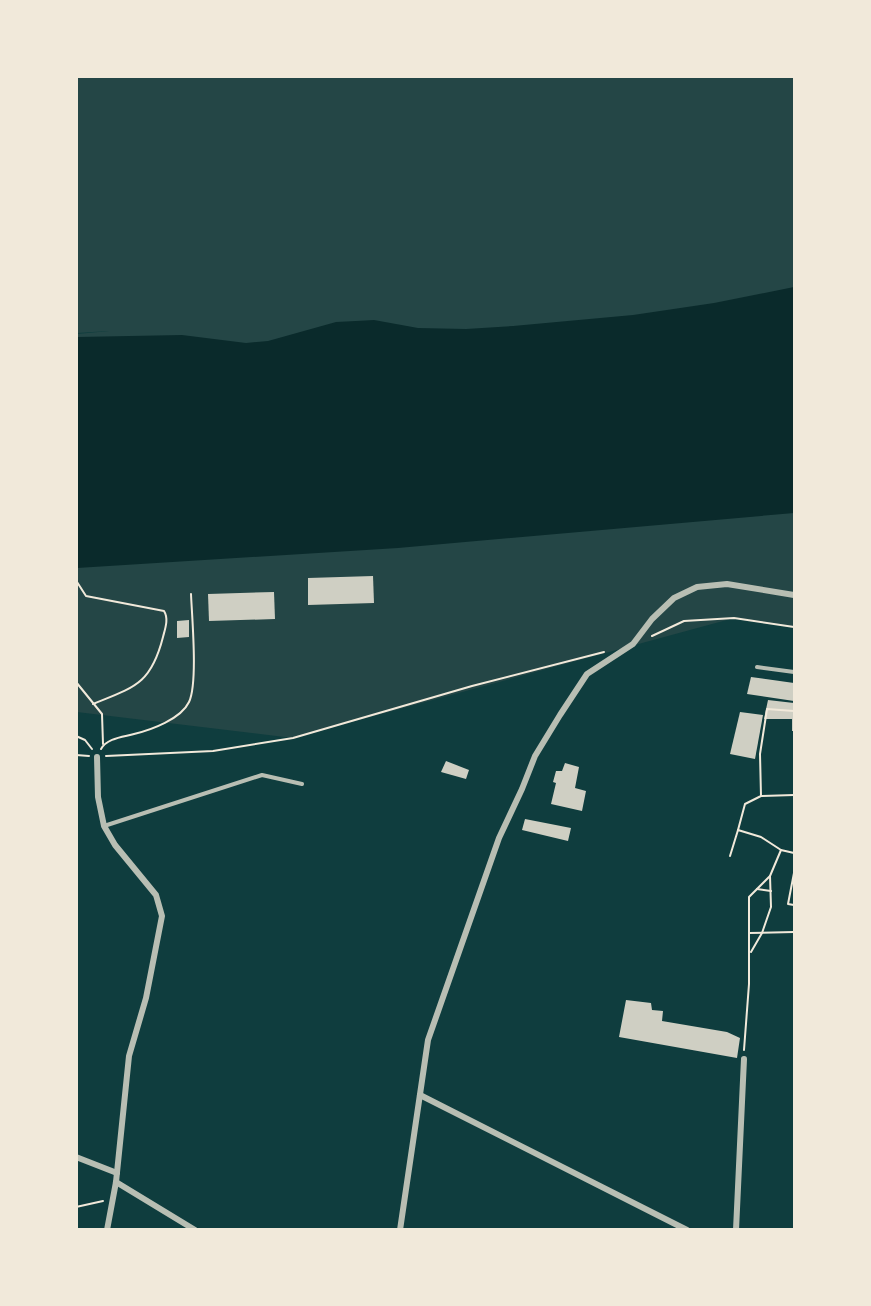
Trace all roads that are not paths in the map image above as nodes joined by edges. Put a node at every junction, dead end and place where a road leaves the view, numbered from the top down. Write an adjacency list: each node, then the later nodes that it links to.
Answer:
1 (795, 595): 8 (street)
2 (757, 667): 3 (lane)
3 (795, 672)
4 (97, 757): 6 (street)
5 (302, 784): 6 (lane)
6 (104, 826): 10 (street)
7 (744, 1059): 16 (street)
8 (420, 1095): 14 (street); 15 (street)
9 (76, 1157): 10 (street)
10 (117, 1173): 11 (street)
11 (116, 1182): 12 (street); 13 (street)
12 (107, 1230)
13 (195, 1230)
14 (400, 1230)
15 (687, 1230)
16 (736, 1230)

